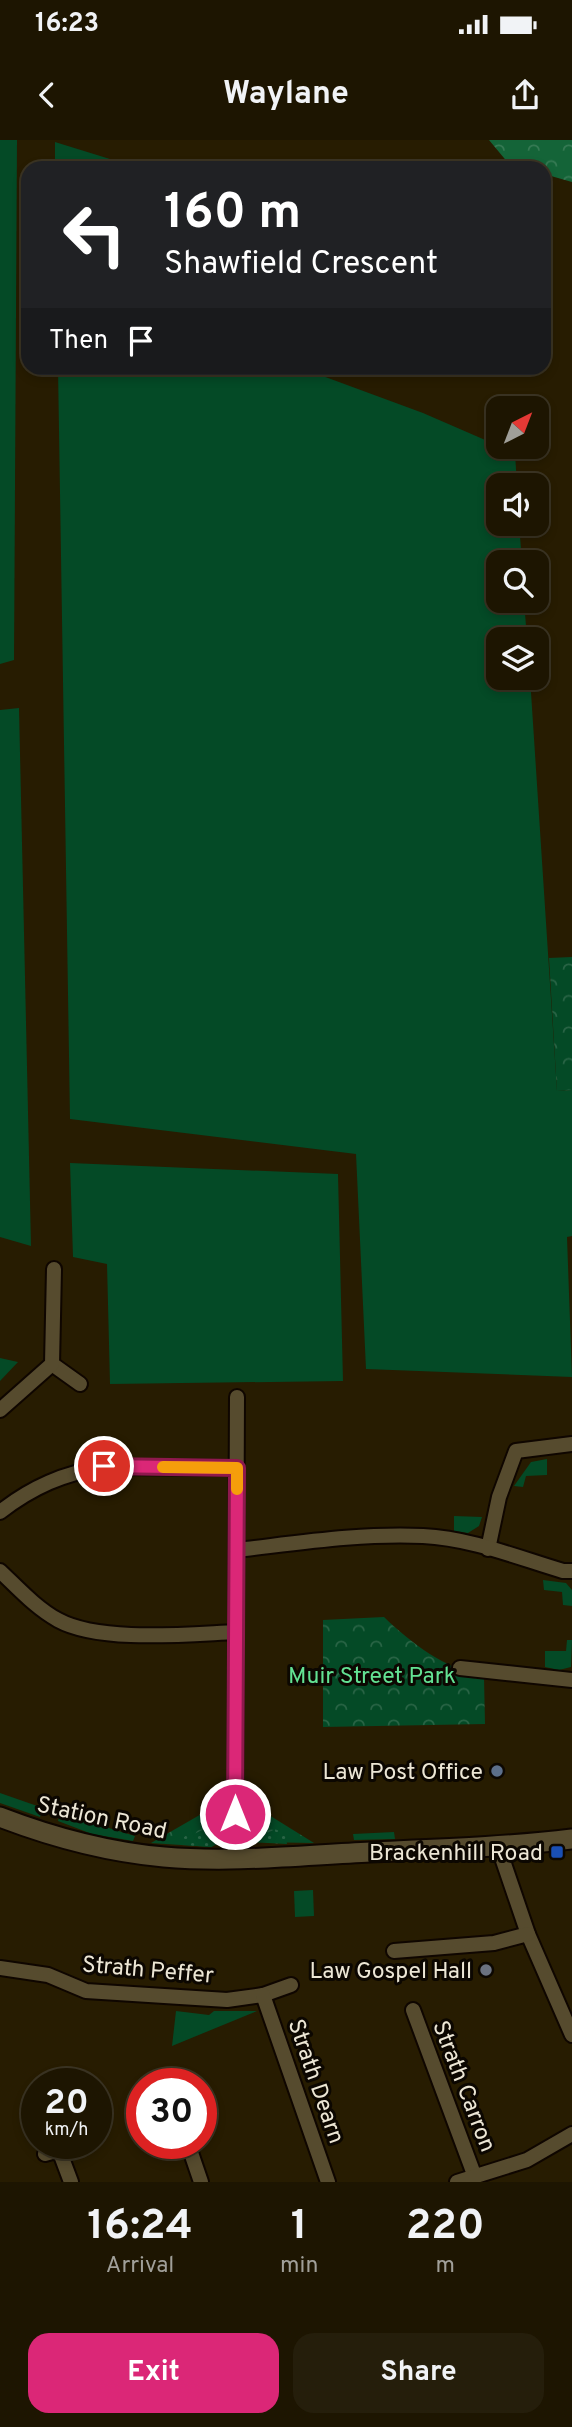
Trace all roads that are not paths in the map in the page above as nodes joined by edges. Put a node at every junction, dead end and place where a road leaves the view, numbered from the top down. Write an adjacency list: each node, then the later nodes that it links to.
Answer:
1 (54, 1269): 2 (street)
2 (52, 1364): 3 (street); 5 (street)
3 (80, 1384)
4 (237, 1397): 7 (street)
5 (0, 1410)
6 (572, 1444): 9 (street)
7 (237, 1468): 8 (street); 10 (street)
8 (0, 1512)
9 (488, 1549): 10 (street); 12 (street)
10 (237, 1550): 13 (street)
11 (0, 1571): 13 (street)
12 (572, 1571)
13 (236, 1632): 19 (street)
14 (460, 1668): 15 (street)
15 (572, 1680)
16 (0, 1817): 19 (main road, Station Road)
17 (572, 1839): 18 (main road, Station Road)
18 (498, 1846): 19 (main road, Station Road); 20 (street)
19 (235, 1858)
20 (528, 1934): 21 (street); 26 (street)
21 (394, 1951)
22 (0, 1968): 24 (street, Strath Peffer)
23 (291, 1985): 24 (street, Strath Peffer)
24 (264, 1995): 33 (street, Strath Dearn)
25 (412, 2010): 30 (street, Strath Carron)
26 (571, 2030)
27 (572, 2133): 30 (street)
28 (62, 2159): 31 (street)
29 (193, 2159): 32 (street)
30 (475, 2178): 34 (street)
31 (71, 2182)
32 (201, 2182)
33 (328, 2182)
34 (457, 2182)

